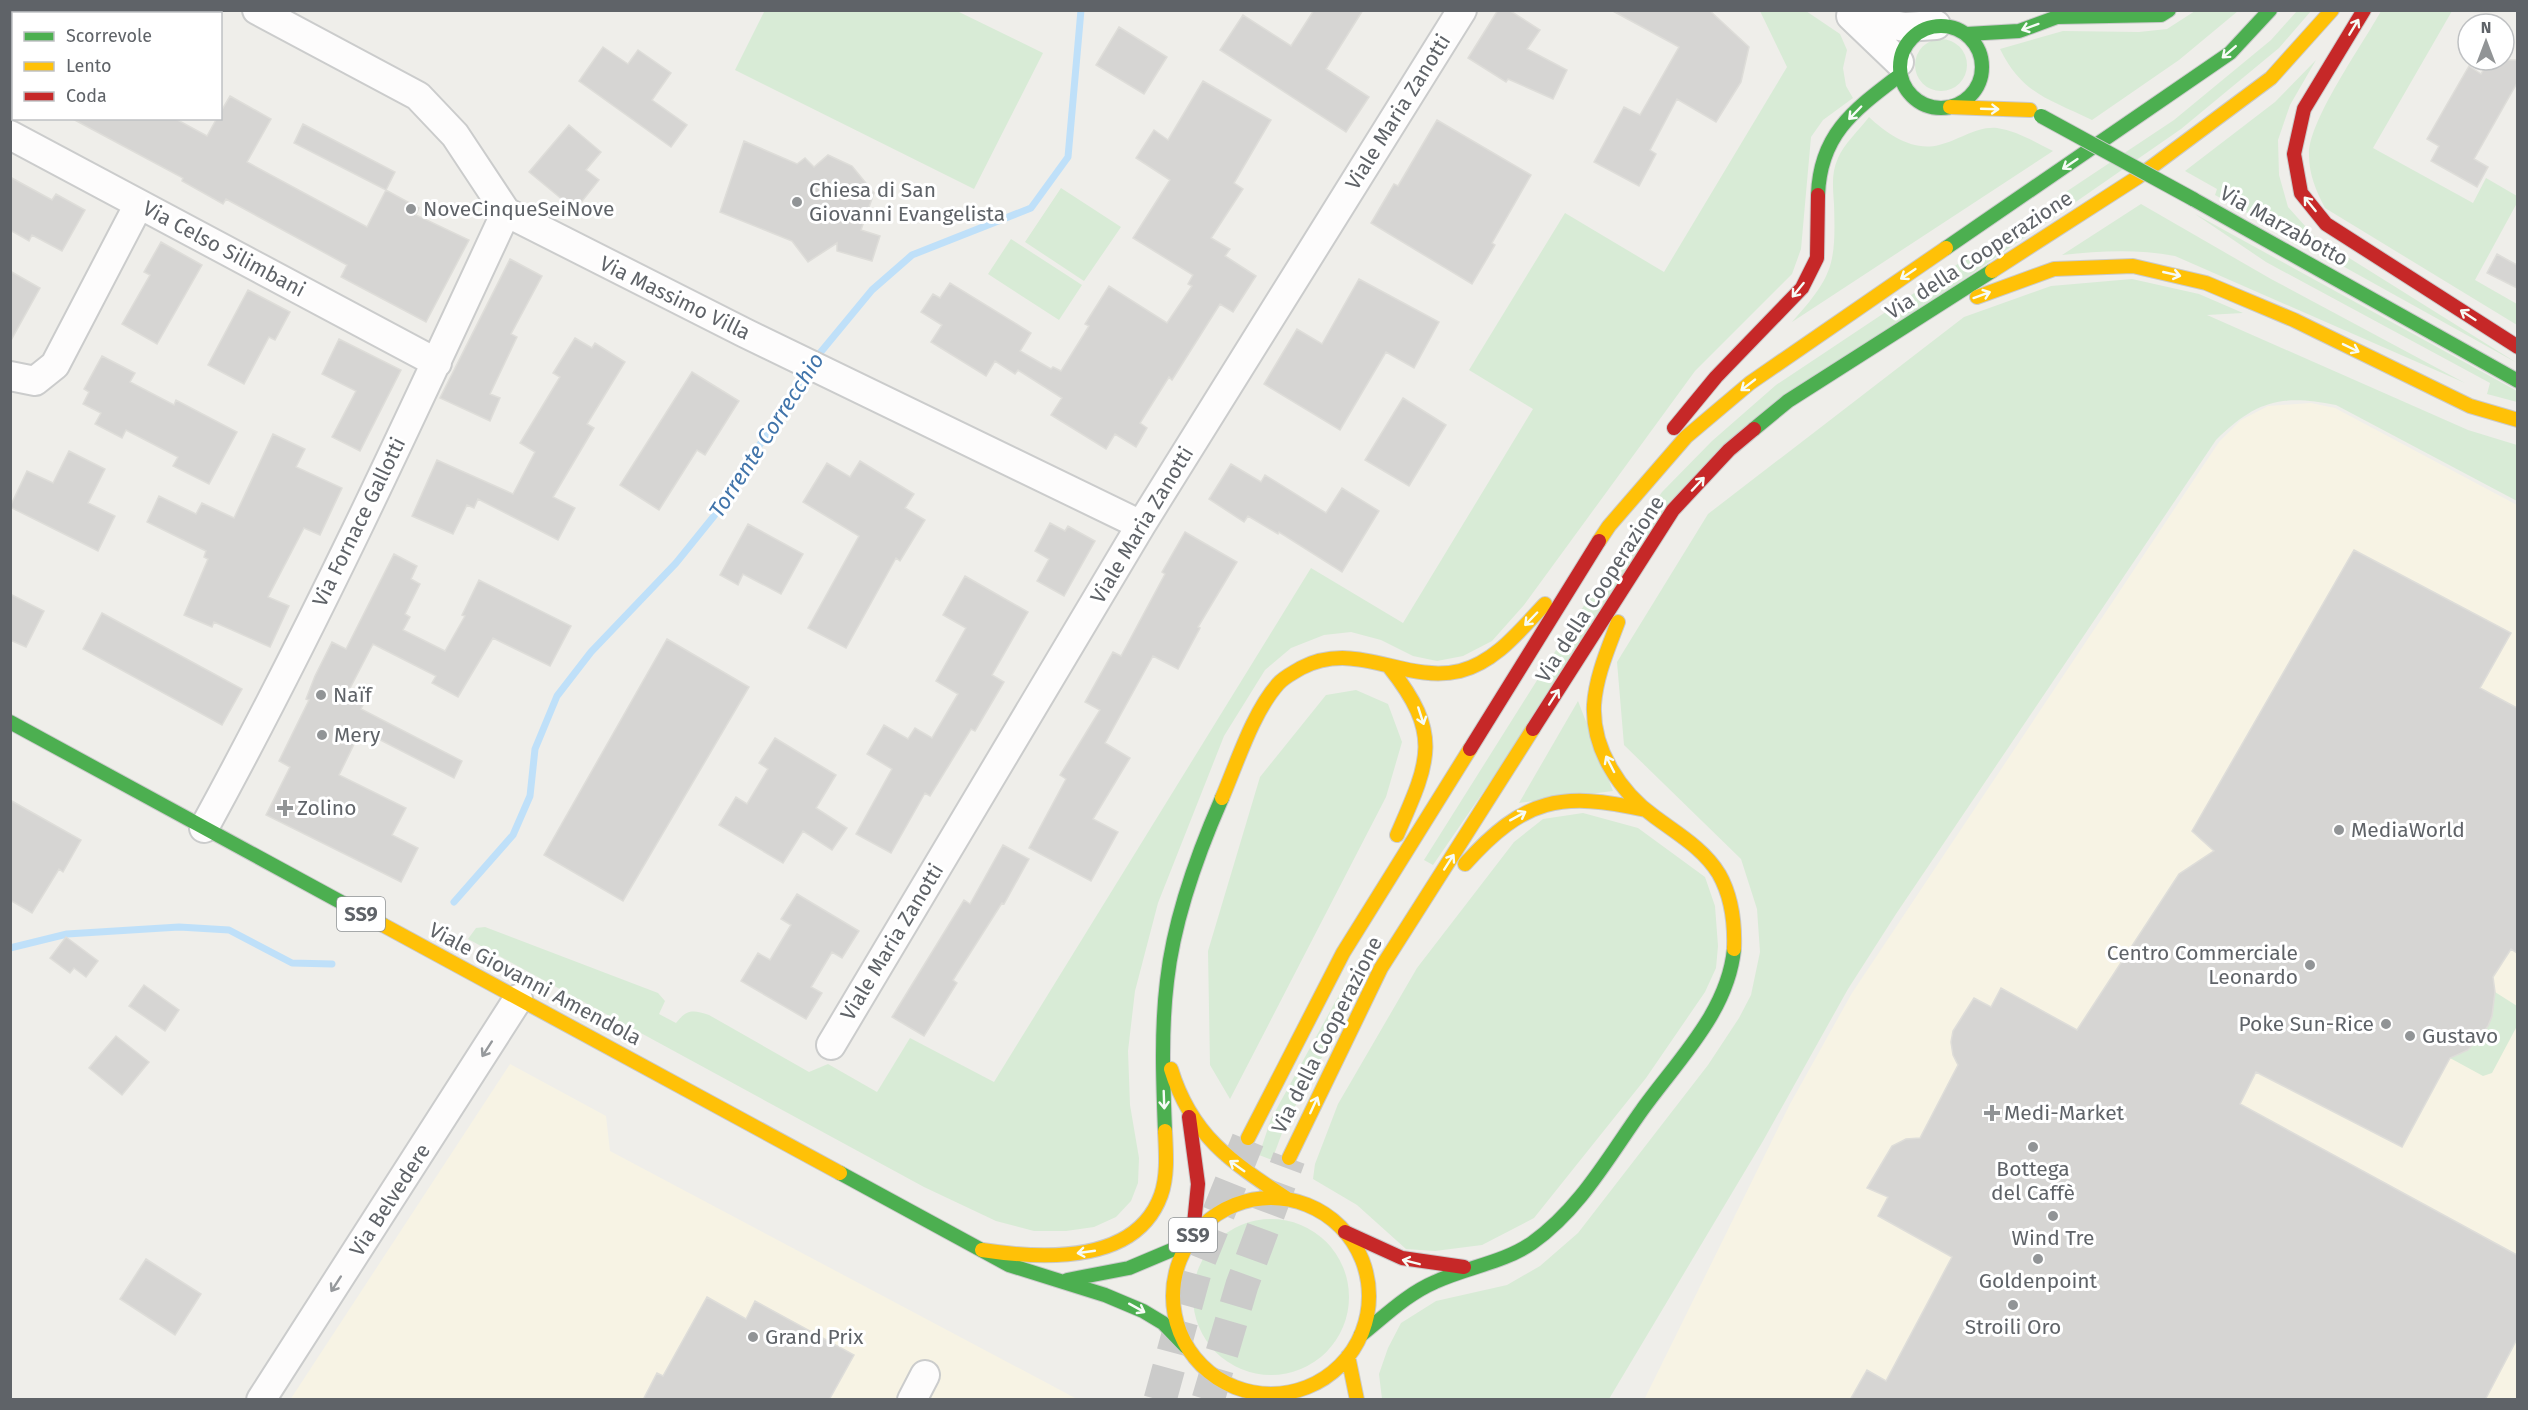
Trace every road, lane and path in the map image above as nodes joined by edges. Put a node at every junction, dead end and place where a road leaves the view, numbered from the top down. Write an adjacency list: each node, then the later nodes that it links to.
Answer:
1 (257, 10): 18 (street, Via Massimo Villa)
2 (1462, 10): 27 (street, Viale Maria Zanotti)
3 (2169, 10): 9 (main road, one-way to 9)
4 (2270, 10): 26 (main road, Via della Cooperazione, one-way to 26)
5 (2332, 10): 19 (main road, Via della Cooperazione)
6 (2364, 10): 20 (main road, one-way to 6)
7 (1849, 15): 8 (street); 11 (street)
8 (1936, 25): 9 (main road); 11 (main road)
9 (1967, 34): 10 (main road)
10 (1983, 65): 12 (main road); 14 (main road)
11 (1899, 69): 14 (main road); 26 (main road, one-way to 26)
12 (1998, 80)
13 (2014, 95): 15 (main road, Via Marzabotto)
14 (1950, 107): 15 (main road, Via Marzabotto, one-way to 15)
15 (2036, 113): 23 (main road, Via Marzabotto, bridge)
16 (10, 135): 17 (street, Via Celso Silimbani)
17 (139, 204): 21 (street, Via Celso Silimbani); 22 (street)
18 (506, 212): 21 (street, Via Fornace Gallotti); 27 (street, Via Massimo Villa)
19 (1908, 325): 24 (main road, one-way to 24); 25 (main road, Via della Cooperazione, one-way to 19)
20 (2517, 347)
21 (437, 363): 31 (street, Via Fornace Gallotti)
22 (10, 376)
23 (2517, 381)
24 (2517, 420)
25 (1673, 510): 30 (main road, one-way to 25); 33 (main road, Via della Cooperazione, one-way to 25)
26 (1614, 521): 28 (main road, one-way to 28); 32 (main road, Via della Cooperazione)
27 (1141, 525): 36 (street, Viale Maria Zanotti)
28 (1390, 668): 32 (main road, one-way to 32); 35 (main road)
29 (10, 722): 31 (main road, Viale Giovanni Amendola / SS9)
30 (1646, 810): 33 (main road, one-way to 30); 44 (main road)
31 (204, 828): 34 (main road, Viale Giovanni Amendola / SS9)
32 (1343, 953): 38 (main road, Via della Cooperazione)
33 (1381, 968): 39 (main road, Via della Cooperazione, one-way to 33)
34 (518, 999): 43 (main road, Viale Giovanni Amendola / SS9); 50 (street, Via Belvedere, one-way to 50)
35 (1164, 1041): 37 (main road); 43 (main road, one-way to 43)
36 (831, 1045)
37 (1188, 1113): 40 (main road, one-way to 37); 42 (main road)
38 (1248, 1138)
39 (1289, 1158)
40 (1286, 1198): 41 (main road, SS9); 42 (main road, SS9)
41 (1346, 1232): 44 (main road, one-way to 41); 46 (main road, SS9)
42 (1190, 1239): 45 (main road, Viale Giovanni Amendola / SS9); 47 (main road, SS9)
43 (982, 1250): 45 (main road, Viale Giovanni Amendola / SS9)
44 (1469, 1267): 46 (main road)
45 (1042, 1279): 47 (main road, Viale Giovanni Amendola / SS9, one-way to 47)
46 (1361, 1335): 48 (main road, SS9)
47 (1186, 1347): 49 (main road, SS9)
48 (1348, 1356): 49 (main road, SS9); 52 (main road)
49 (1247, 1391): 51 (main road, SS9)
50 (261, 1400)
51 (1268, 1400)
52 (1357, 1400)

